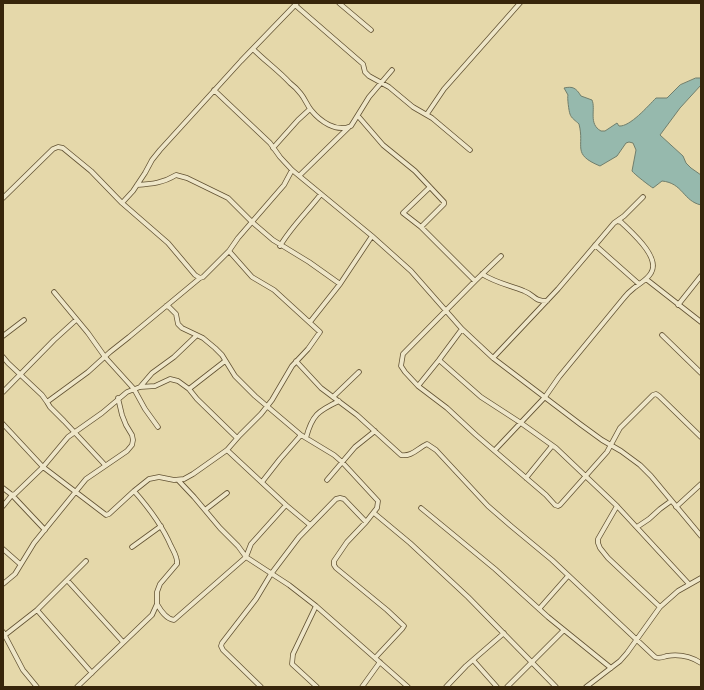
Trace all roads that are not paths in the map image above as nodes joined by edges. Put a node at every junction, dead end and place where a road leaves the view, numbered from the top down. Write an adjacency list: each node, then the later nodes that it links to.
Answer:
1 (339, 3): 4 (street)
2 (520, 3): 10 (street)
3 (296, 4): 5 (street); 7 (street)
4 (370, 30)
5 (253, 49): 8 (street); 9 (street)
6 (392, 70): 7 (street)
7 (381, 83): 10 (street); 11 (street)
8 (214, 90): 13 (street); 17 (street)
9 (310, 109): 12 (street); 13 (street)
10 (427, 114): 14 (street)
11 (358, 116): 12 (street); 18 (street)
12 (349, 127): 16 (street)
13 (273, 148): 15 (street)
14 (470, 150)
15 (292, 170): 16 (street); 24 (street)
16 (300, 175): 19 (street)
17 (137, 185): 22 (street); 24 (street)
18 (430, 187): 25 (street); 25 (street)
19 (321, 194): 26 (street); 28 (street)
20 (643, 197): 23 (street)
21 (3, 198): 22 (street)
22 (122, 203): 33 (street)
23 (618, 221): 27 (street); 34 (street)
24 (252, 222): 28 (street); 29 (street)
25 (421, 227): 35 (street)
26 (372, 236): 36 (street); 42 (street)
27 (595, 245): 37 (street); 39 (street)
28 (280, 246): 36 (street)
29 (229, 252): 33 (street); 45 (street)
30 (501, 256): 31 (street)
31 (482, 274): 35 (street); 39 (street)
32 (701, 276): 40 (street)
33 (200, 278): 41 (street)
34 (646, 279): 37 (street); 40 (street)
35 (474, 281): 42 (street)
36 (340, 284): 45 (street)
37 (639, 284): 66 (street)
38 (54, 292): 44 (street)
39 (547, 302): 53 (street)
40 (678, 305): 46 (street)
41 (166, 306): 50 (street); 52 (street)
42 (445, 311): 47 (street); 60 (street)
43 (24, 320): 49 (street)
44 (76, 320): 52 (street); 59 (street)
45 (310, 322): 56 (street)
46 (701, 322)
47 (462, 329): 53 (street); 54 (street)
48 (662, 335): 58 (street)
49 (3, 336)
50 (196, 336): 55 (street); 61 (street)
51 (3, 357): 59 (street)
52 (105, 357): 62 (street); 69 (street)
53 (493, 358): 66 (street)
54 (439, 360): 60 (street); 71 (street)
55 (225, 361): 63 (street); 70 (street)
56 (296, 361): 65 (street); 70 (street)
57 (359, 372): 65 (street)
58 (701, 373)
59 (19, 374): 64 (street); 69 (street)
60 (418, 386): 83 (street)
61 (140, 388): 62 (street); 63 (street)
62 (134, 389): 67 (street); 73 (street)
63 (190, 389): 78 (street)
64 (3, 392)
65 (333, 397): 68 (street)
66 (545, 397): 71 (street); 81 (street)
67 (118, 398): 75 (street); 85 (street)
68 (339, 401): 74 (street); 79 (street)
69 (47, 402): 75 (street)
70 (267, 407): 76 (street); 78 (street)
71 (521, 423): 80 (street); 83 (street)
72 (3, 424): 86 (street)
73 (158, 428)
74 (375, 431): 84 (street); 118 (street)
75 (75, 433): 85 (street); 86 (street)
76 (301, 435): 79 (street); 91 (street)
77 (701, 437): 81 (street)
78 (237, 438): 82 (street)
79 (306, 438): 84 (street)
80 (552, 446): 87 (street); 88 (street)
81 (612, 446): 87 (street); 98 (street)
82 (227, 450): 89 (street); 91 (street)
83 (495, 450): 88 (street)
84 (342, 462): 90 (street); 105 (street)
85 (105, 465): 95 (street)
86 (43, 467): 95 (street); 97 (street)
87 (586, 475): 88 (street); 101 (street)
88 (526, 478)
89 (178, 480): 94 (street); 104 (street)
90 (327, 480)
91 (262, 482): 99 (street)
92 (701, 484): 102 (street)
93 (3, 488): 97 (street)
94 (134, 491): 95 (street); 108 (street)
95 (75, 492): 110 (street)
96 (227, 493): 104 (street)
97 (12, 495): 100 (street); 110 (street)
98 (671, 502): 102 (street); 109 (street)
99 (286, 505): 107 (street); 114 (street)
100 (3, 506)
101 (617, 506): 109 (street); 125 (street)
102 (676, 507): 111 (street)
103 (421, 508): 126 (street)
104 (205, 510): 114 (street)
105 (374, 513): 106 (street); 129 (street)
106 (366, 522): 107 (street); 133 (street)
107 (310, 525): 117 (street)
108 (161, 526): 112 (street); 123 (street)
109 (637, 527): 122 (street)
110 (45, 530): 116 (street)
111 (701, 536)
112 (132, 547)
113 (3, 549): 116 (street)
114 (246, 557): 117 (street); 123 (street)
115 (86, 561): 120 (street)
116 (20, 564): 121 (street)
117 (271, 574): 124 (street); 142 (street)
118 (568, 576): 126 (street); 131 (street)
119 (701, 578): 122 (street)
120 (67, 580): 127 (street); 132 (street)
121 (3, 584)
122 (689, 584): 125 (street)
123 (157, 604): 132 (street)
124 (316, 606): 133 (street); 143 (street)
125 (660, 607): 131 (street)
126 (539, 609): 128 (street)
127 (37, 610): 130 (street); 139 (street)
128 (564, 630): 136 (street); 138 (street)
129 (504, 633): 134 (street); 136 (street)
130 (4, 634): 140 (street)
131 (637, 640): 137 (street); 138 (street)
132 (123, 642): 139 (street)
133 (375, 658): 135 (street)
134 (473, 660): 146 (street); 147 (street)
135 (380, 662): 144 (street); 145 (street)
136 (531, 663): 148 (street); 149 (street)
137 (701, 663)
138 (611, 668): 150 (street)
139 (92, 673): 141 (street)
140 (37, 687)
141 (77, 687)
142 (261, 687)
143 (318, 687)
144 (362, 687)
145 (408, 687)
146 (446, 687)
147 (497, 687)
148 (507, 687)
149 (556, 687)
150 (586, 687)

